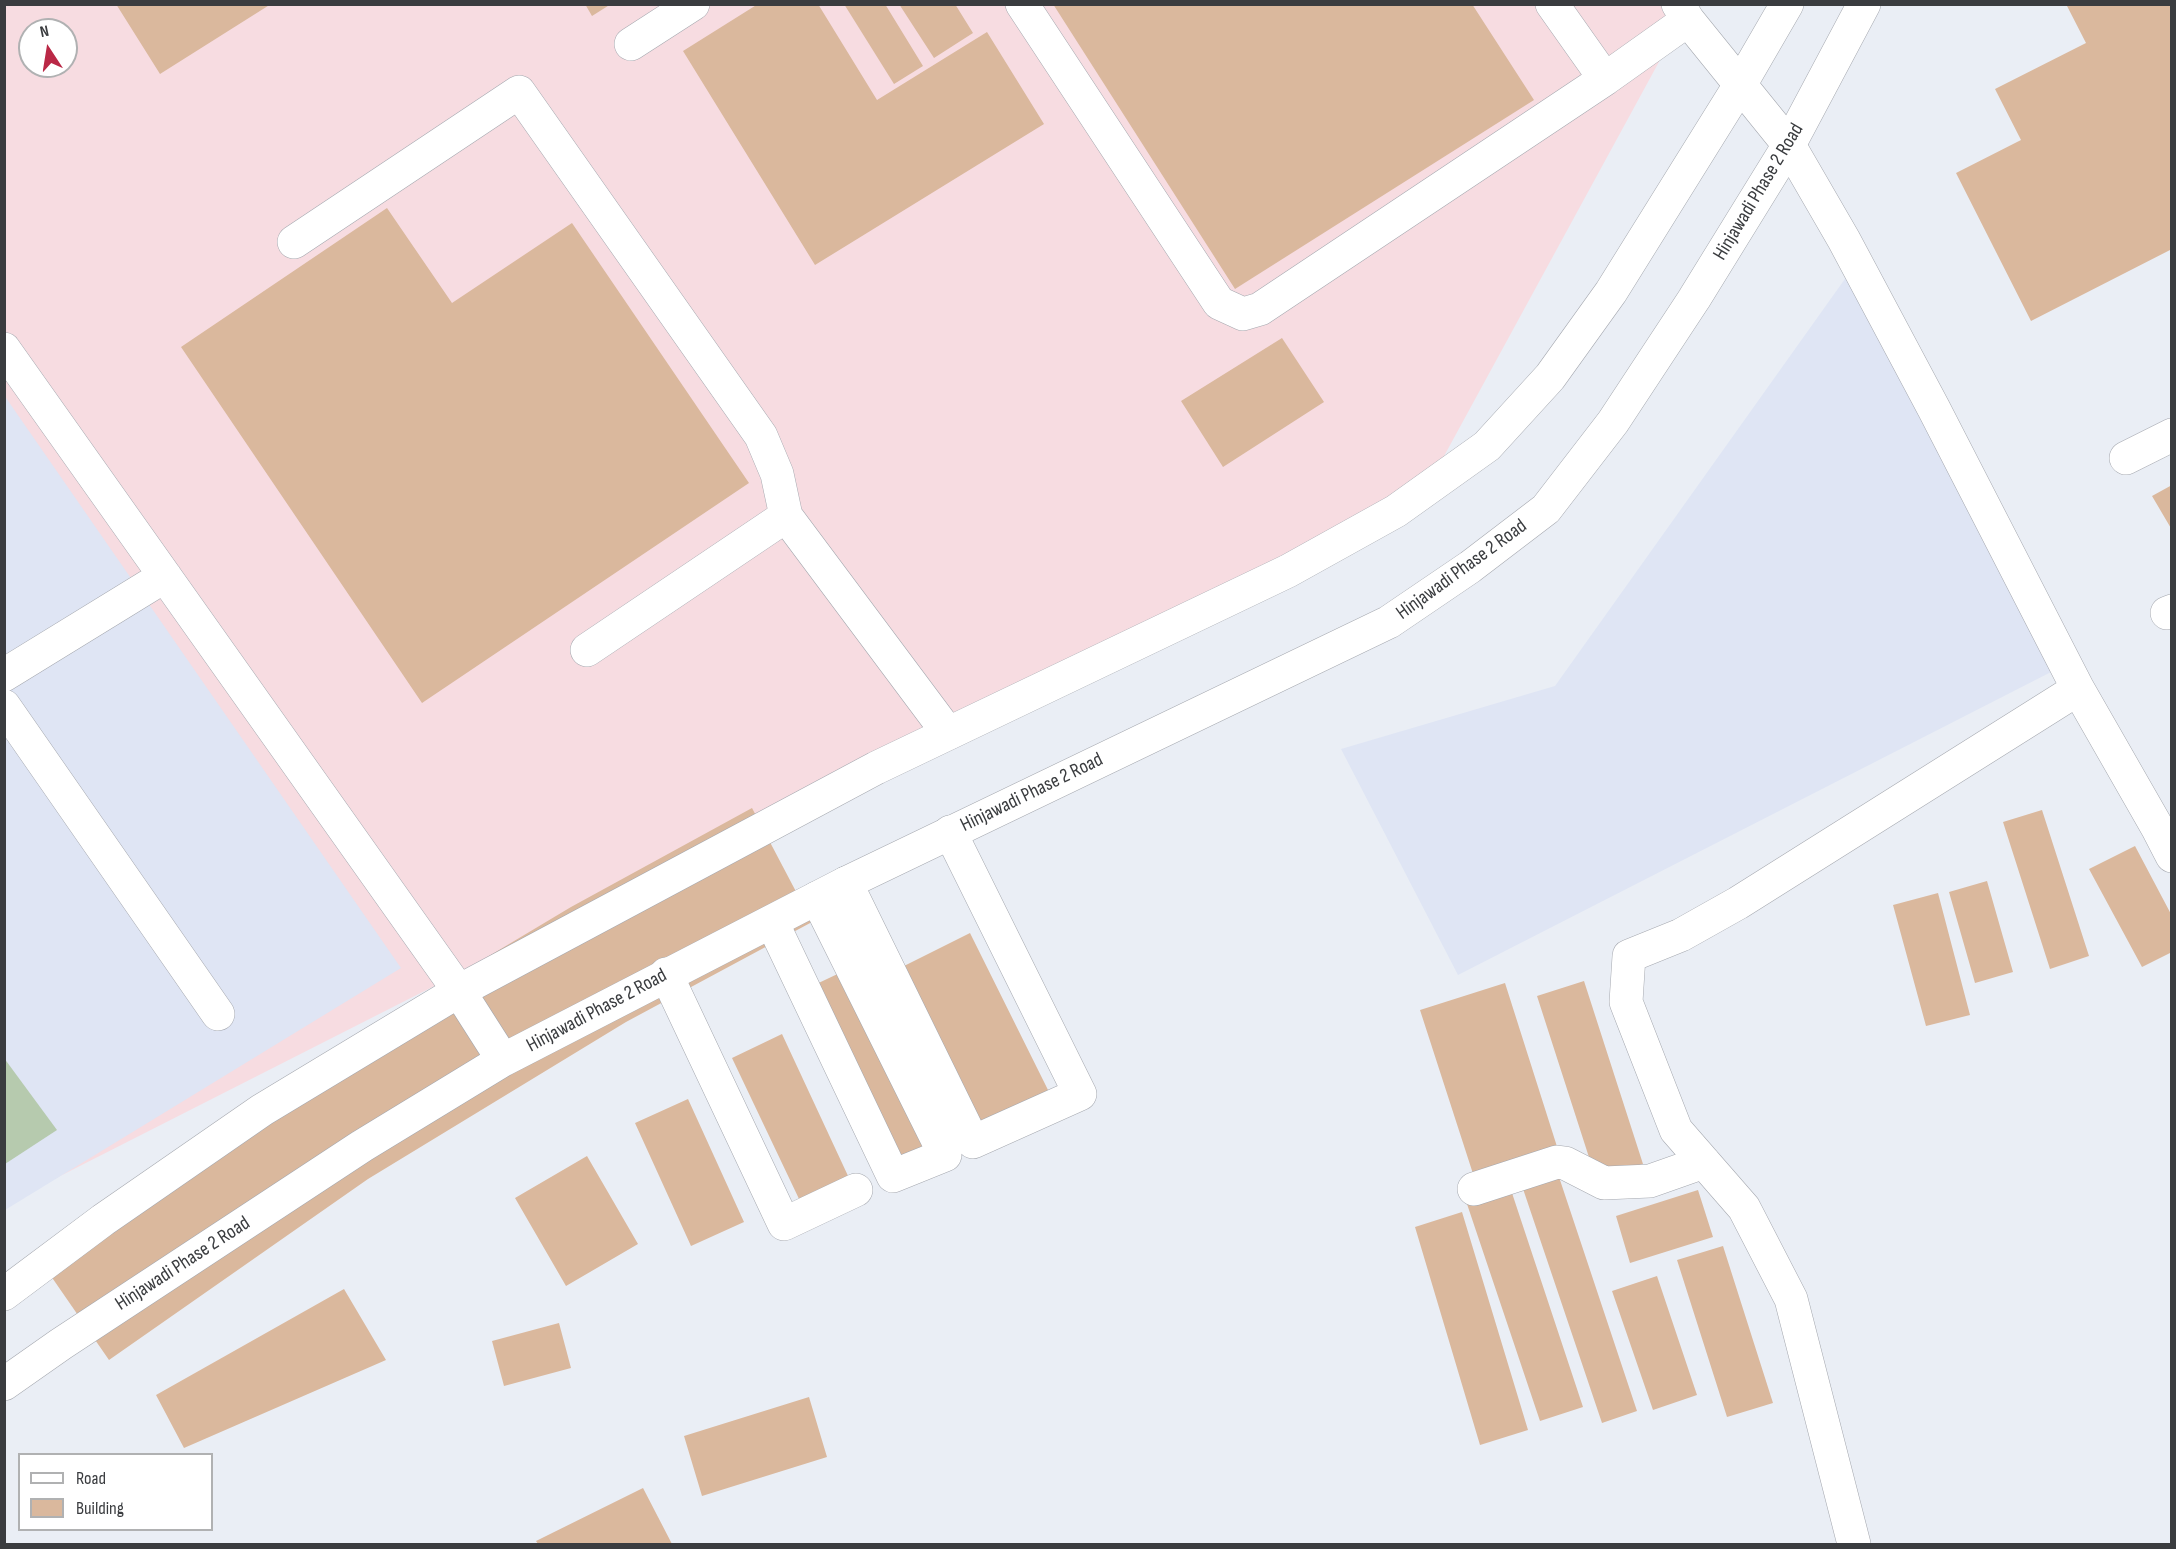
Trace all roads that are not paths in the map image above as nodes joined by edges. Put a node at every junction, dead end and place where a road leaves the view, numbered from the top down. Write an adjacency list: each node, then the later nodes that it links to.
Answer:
1 (693, 4): 7 (main road)
2 (1022, 4): 8 (main road)
3 (1552, 4): 8 (main road)
4 (1787, 4): 9 (main road)
5 (1864, 4): 10 (main road, Hinjawadi Phase 2 Road)
6 (1683, 12): 8 (main road); 9 (main road)
7 (631, 44)
8 (1605, 79)
9 (1740, 85): 10 (main road); 21 (main road)
10 (1789, 145): 19 (main road); 22 (main road, Hinjawadi Phase 2 Road)
11 (294, 242): 15 (main road)
12 (4, 349): 16 (main road)
13 (2172, 435): 14 (main road)
14 (2126, 458)
15 (786, 516): 17 (main road); 21 (main road)
16 (165, 576): 18 (main road); 29 (main road)
17 (587, 650)
18 (4, 675)
19 (2078, 689): 23 (main road); 32 (main road)
20 (7, 713): 30 (main road)
21 (948, 734): 29 (main road)
22 (950, 832): 24 (main road, Hinjawadi Phase 2 Road); 24 (main road)
23 (2172, 856)
24 (831, 890): 25 (main road, Hinjawadi Phase 2 Road); 26 (main road)
25 (772, 922): 27 (main road, Hinjawadi Phase 2 Road); 28 (main road)
26 (847, 960): 28 (main road); 28 (main road)
27 (666, 974): 31 (main road, Hinjawadi Phase 2 Road); 34 (main road)
28 (800, 985)
29 (459, 991): 31 (main road); 35 (main road)
30 (218, 1014)
31 (503, 1060): 36 (main road, Hinjawadi Phase 2 Road)
32 (1704, 1162): 33 (main road); 37 (main road)
33 (1474, 1189)
34 (856, 1190)
35 (4, 1294)
36 (4, 1384)
37 (1854, 1545)

